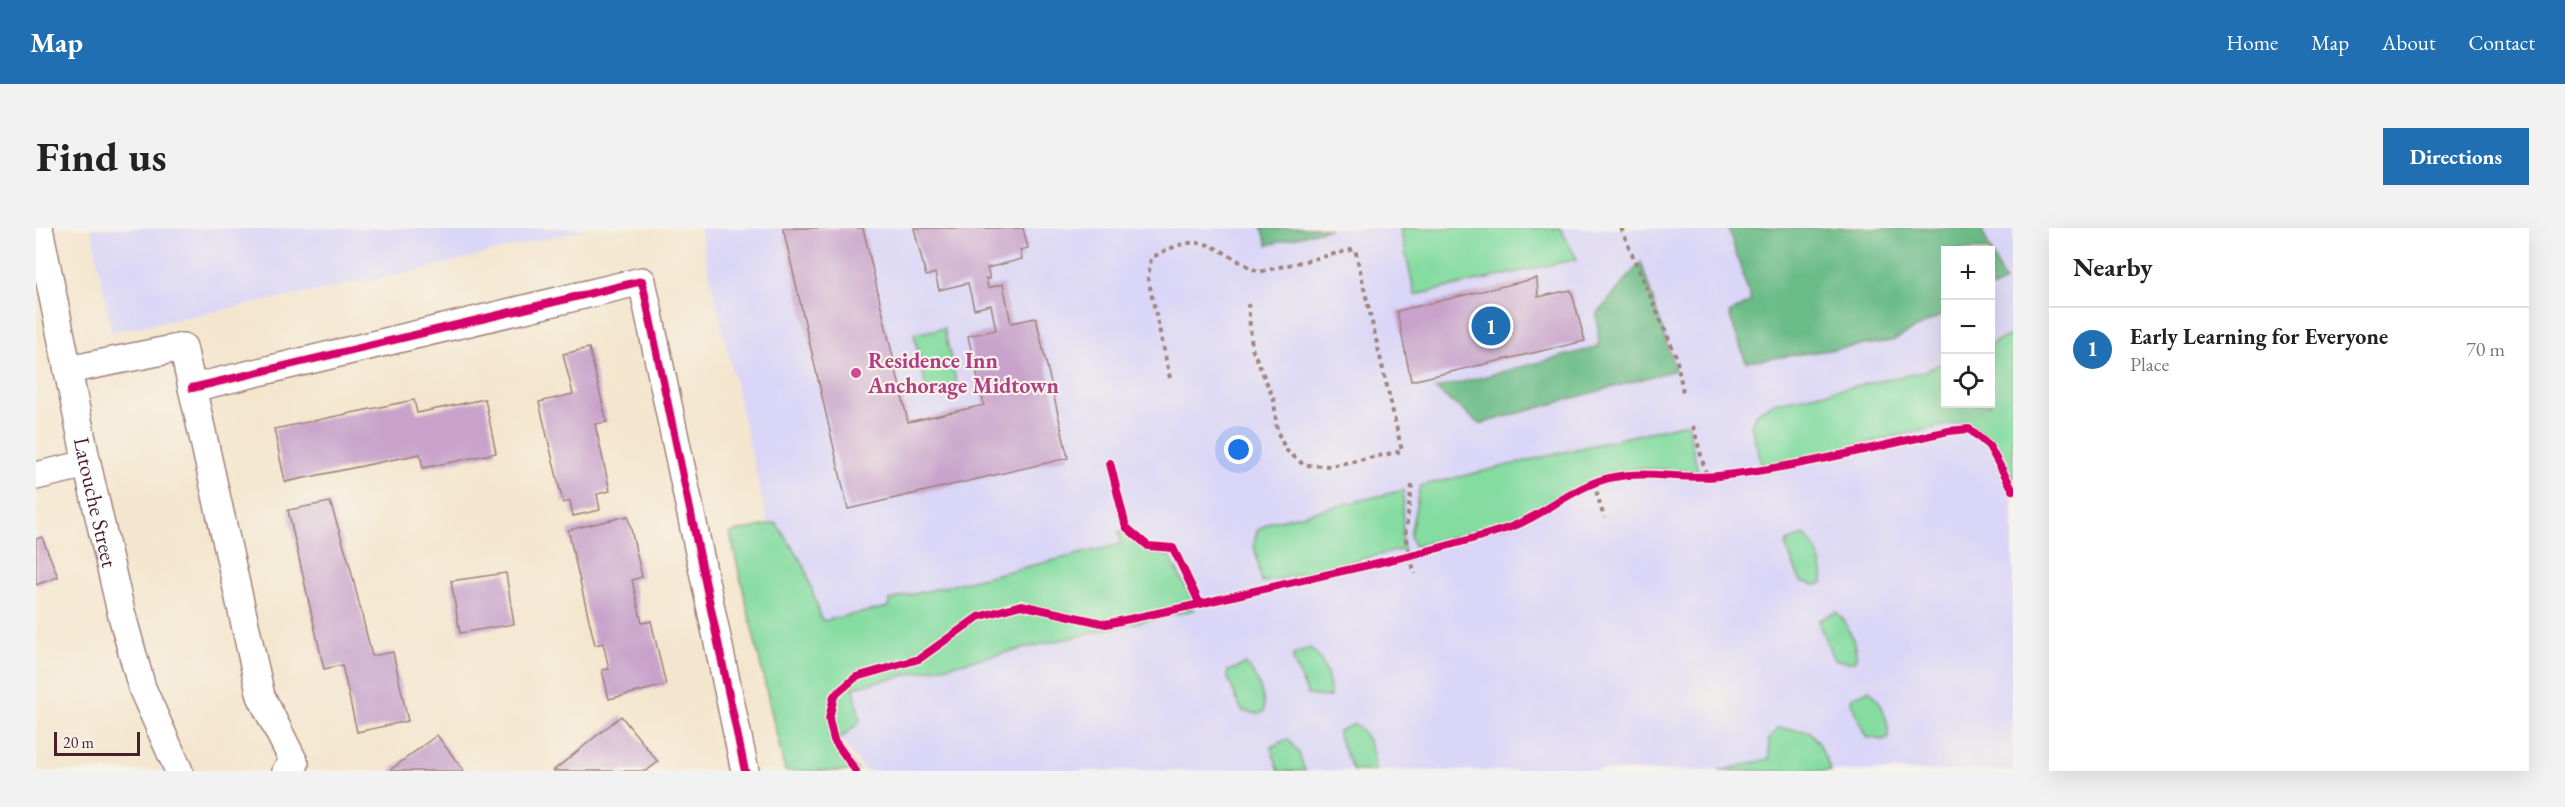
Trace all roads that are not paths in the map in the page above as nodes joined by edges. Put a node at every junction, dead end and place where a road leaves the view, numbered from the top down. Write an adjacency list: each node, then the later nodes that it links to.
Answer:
1 (39, 228): 2 (street, Latouche Street)
2 (68, 370): 3 (street); 4 (street, Latouche Street)
3 (192, 388): 7 (street); 8 (street)
4 (87, 464): 5 (street); 6 (street, Latouche Street)
5 (36, 476)
6 (179, 771)
7 (286, 771)
8 (745, 771)

